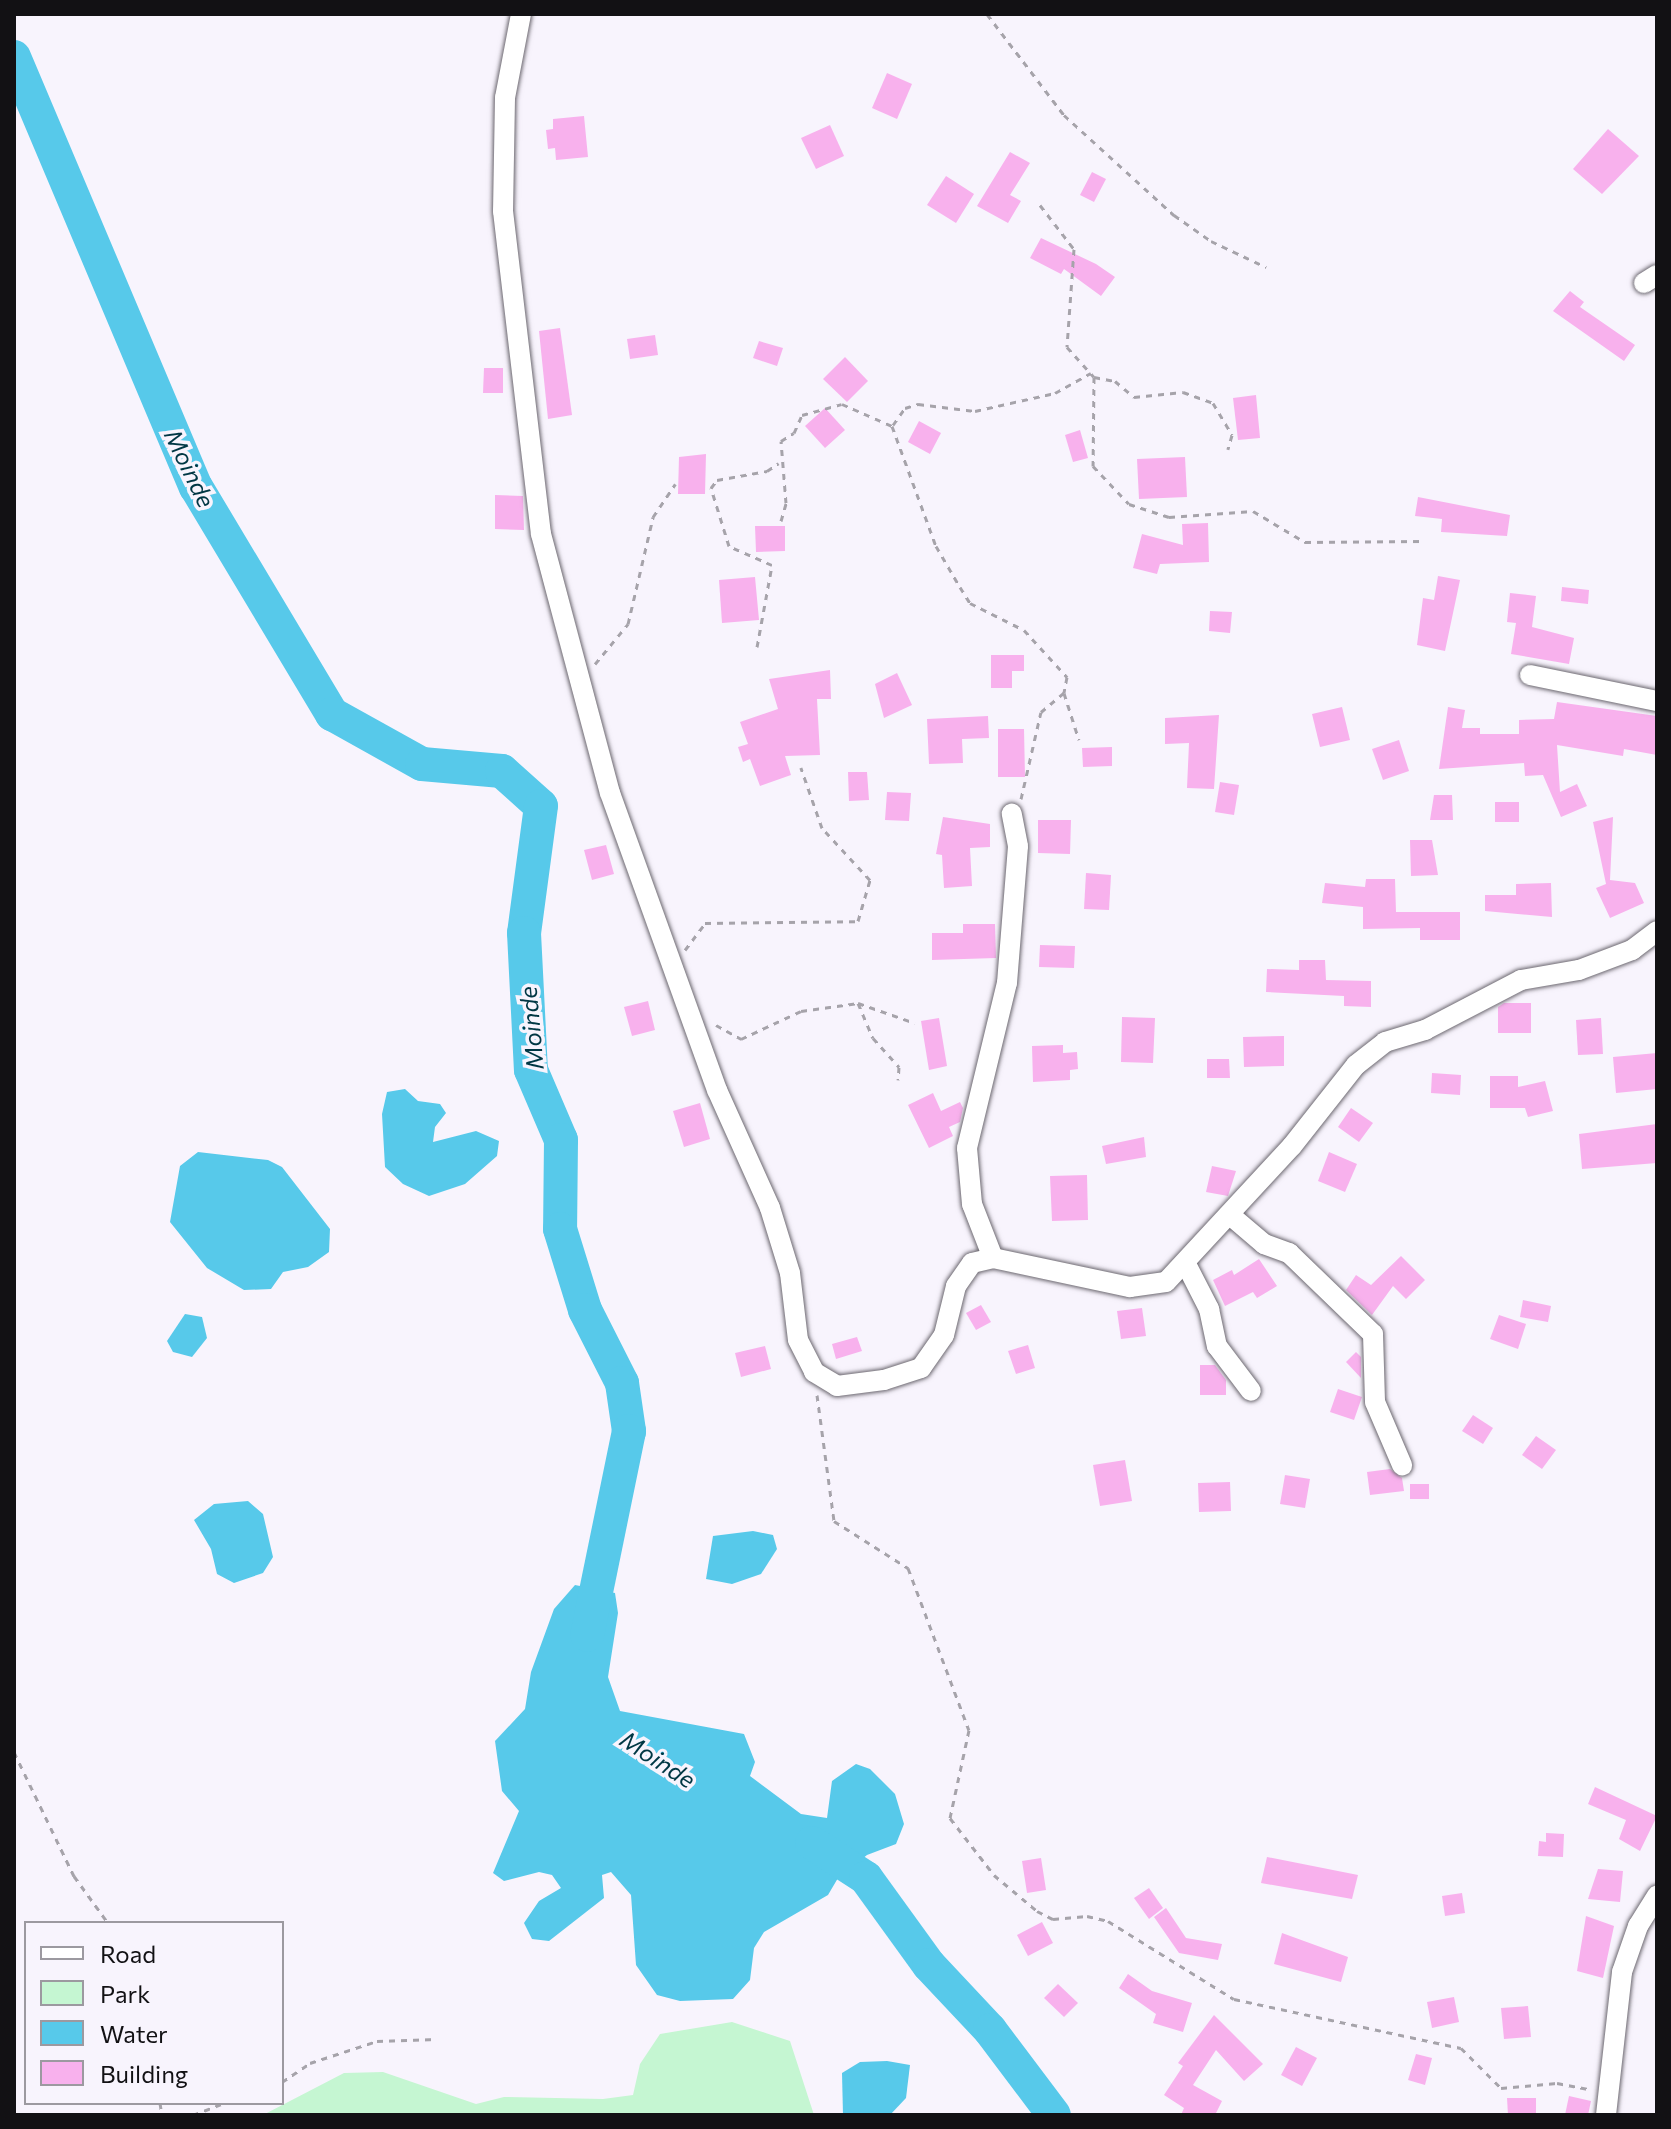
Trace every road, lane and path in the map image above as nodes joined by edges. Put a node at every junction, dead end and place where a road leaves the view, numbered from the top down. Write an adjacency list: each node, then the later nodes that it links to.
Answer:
1 (521, 14): 14 (street)
2 (987, 14): 4 (path)
3 (1040, 205): 5 (path)
4 (1266, 267)
5 (1093, 375): 6 (path); 7 (path); 11 (path)
6 (892, 426): 8 (path); 15 (path)
7 (1228, 449)
8 (780, 462): 10 (path); 12 (path)
9 (675, 484): 14 (path)
10 (781, 521)
11 (1423, 541)
12 (757, 647)
13 (1530, 675): 16 (street)
14 (580, 677): 23 (street)
15 (1064, 693): 17 (path); 19 (path)
16 (1657, 701)
17 (1079, 740)
18 (801, 768): 21 (path)
19 (1012, 814): 27 (street)
20 (1657, 931): 26 (street)
21 (680, 957)
22 (858, 1003): 23 (path); 24 (path); 25 (path)
23 (691, 1021): 29 (street)
24 (915, 1023)
25 (898, 1080)
26 (1230, 1215): 28 (street); 31 (street)
27 (993, 1258): 28 (street); 29 (street)
28 (1186, 1264): 30 (street)
29 (814, 1372): 37 (path)
30 (1251, 1391)
31 (1402, 1465)
32 (14, 1752): 34 (path)
33 (1657, 1895): 37 (street)
34 (107, 1921)
35 (437, 2039): 36 (path)
36 (284, 2081)
37 (1608, 2093): 40 (street)
38 (219, 2105): 39 (path)
39 (193, 2115)
40 (1606, 2115)

